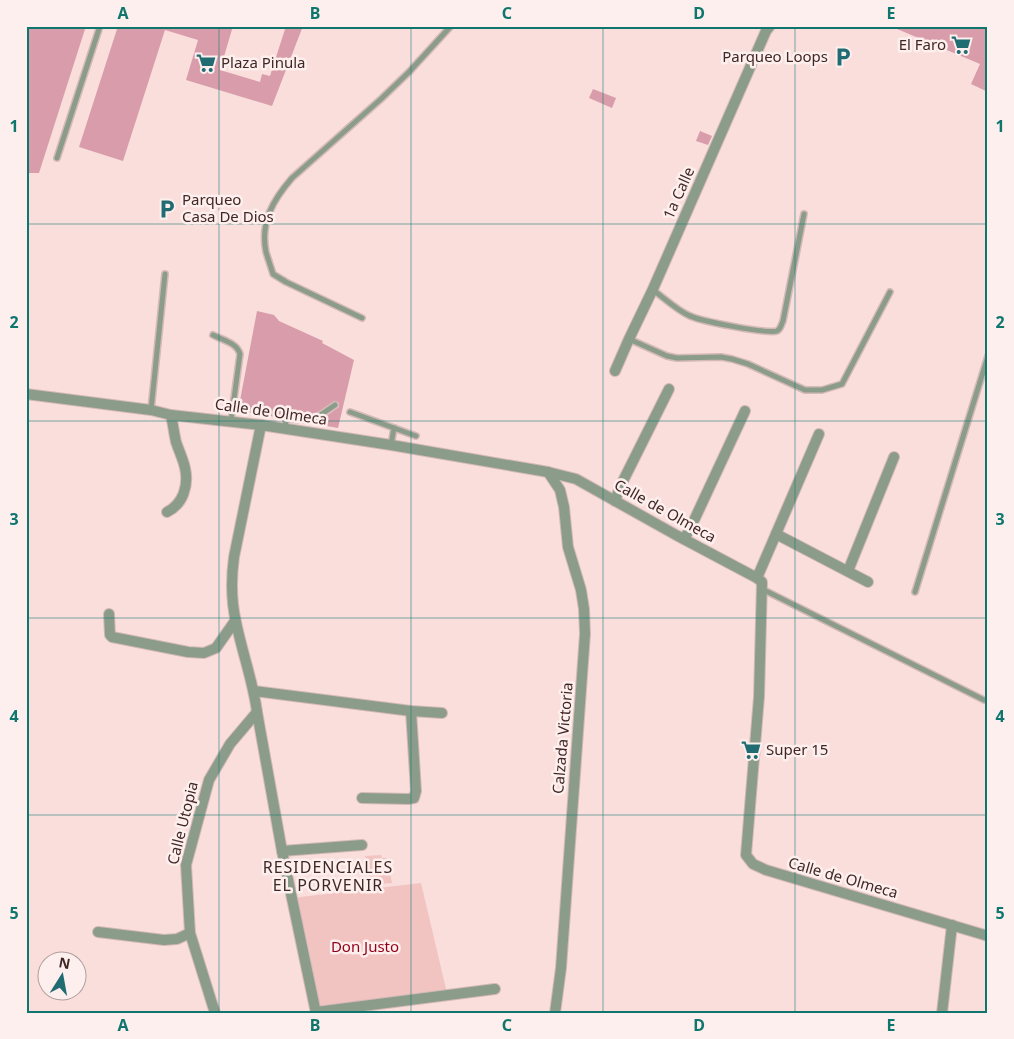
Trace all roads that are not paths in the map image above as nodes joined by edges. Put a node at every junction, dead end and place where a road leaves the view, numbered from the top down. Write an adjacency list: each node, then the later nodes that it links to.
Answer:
1 (100, 26): 4 (lane)
2 (451, 26): 9 (lane)
3 (768, 28): 7 (street, 1a Calle)
4 (57, 158)
5 (804, 214): 7 (lane)
6 (165, 274): 17 (lane)
7 (653, 290): 11 (street, 1a Calle)
8 (890, 292): 11 (lane)
9 (362, 318)
10 (213, 335): 21 (lane)
11 (629, 340): 13 (street, 1a Calle)
12 (988, 356): 38 (lane)
13 (615, 371)
14 (669, 389): 30 (street)
15 (26, 394): 17 (street, Calle de Olmeca)
16 (335, 405): 24 (lane)
17 (151, 410): 20 (street, Calle de Olmeca)
18 (745, 411): 33 (street)
19 (350, 412): 23 (lane)
20 (171, 415): 21 (street, Calle de Olmeca); 31 (street)
21 (230, 421): 22 (street, Calle de Olmeca)
22 (261, 425): 24 (street, Calle de Olmeca); 40 (street)
23 (394, 428): 26 (lane); 27 (lane)
24 (284, 429): 27 (street, Calle de Olmeca)
25 (819, 434): 32 (street)
26 (416, 436)
27 (391, 445): 29 (street, Calle de Olmeca)
28 (894, 457): 34 (street)
29 (548, 472): 30 (street, Calle de Olmeca); 56 (street, Calzada Victoria)
30 (615, 501): 33 (street, Calle de Olmeca)
31 (166, 512)
32 (776, 534): 34 (street); 35 (street)
33 (684, 539): 35 (street, Calle de Olmeca)
34 (848, 571): 36 (street)
35 (756, 578): 37 (street, Calle de Olmeca)
36 (868, 582)
37 (762, 589): 42 (lane); 49 (street, Calle de Olmeca)
38 (915, 592)
39 (109, 614): 40 (street)
40 (235, 621): 41 (street)
41 (254, 691): 43 (street); 44 (street)
42 (988, 700)
43 (411, 711): 45 (street); 46 (street)
44 (256, 712): 48 (street); 51 (street, Calle Utopia)
45 (442, 713)
46 (362, 798)
47 (362, 845): 48 (street)
48 (282, 851): 55 (street)
49 (952, 925): 52 (street, Calle de Olmeca); 57 (street)
50 (98, 932): 51 (street)
51 (190, 932): 54 (street, Calle Utopia)
52 (987, 934)
53 (495, 989): 55 (street)
54 (215, 1013)
55 (316, 1013)
56 (555, 1013)
57 (942, 1013)

